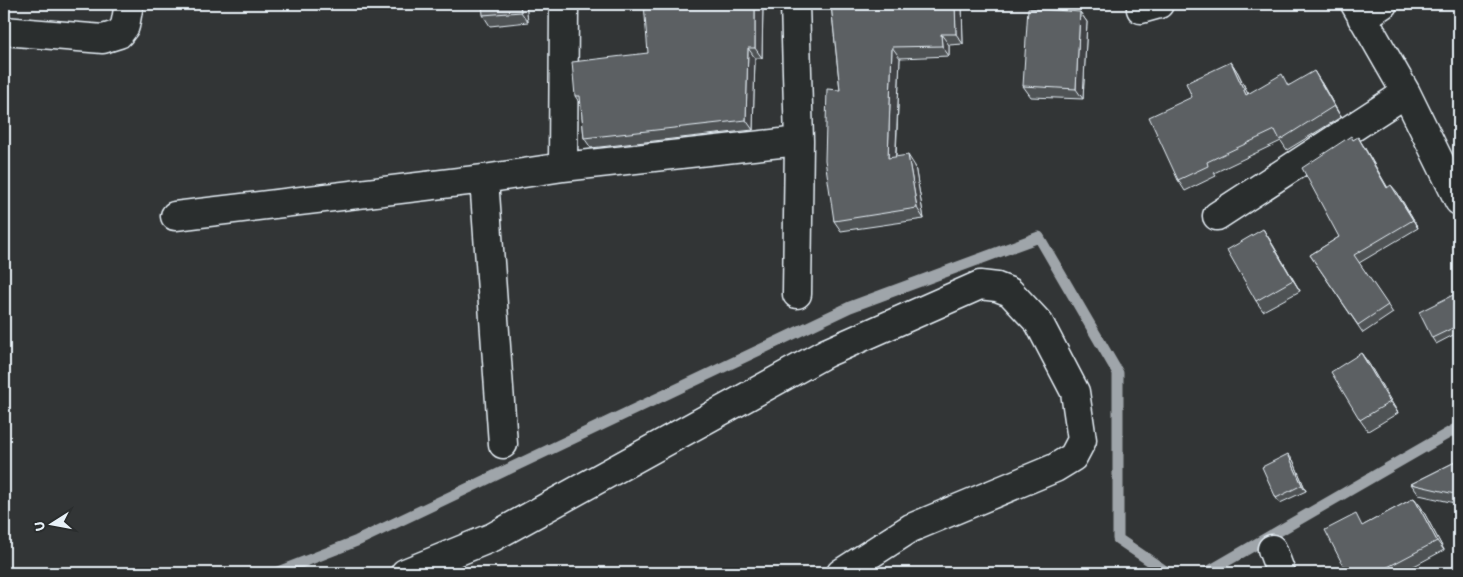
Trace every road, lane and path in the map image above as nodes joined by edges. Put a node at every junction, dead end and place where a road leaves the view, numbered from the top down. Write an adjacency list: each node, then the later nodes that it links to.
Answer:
1 (129, 4): 5 (street)
2 (564, 4): 8 (street)
3 (795, 4): 7 (street)
4 (1367, 8): 6 (street)
5 (4, 31)
6 (1406, 93): 10 (street); 12 (street)
7 (798, 141): 8 (street); 13 (street)
8 (563, 167): 9 (street)
9 (484, 180): 11 (street); 14 (street)
10 (1459, 201)
11 (175, 216)
12 (1217, 216)
13 (797, 294)
14 (503, 444)
15 (437, 567): 16 (street); 17 (street)
16 (405, 573)
17 (841, 573)

